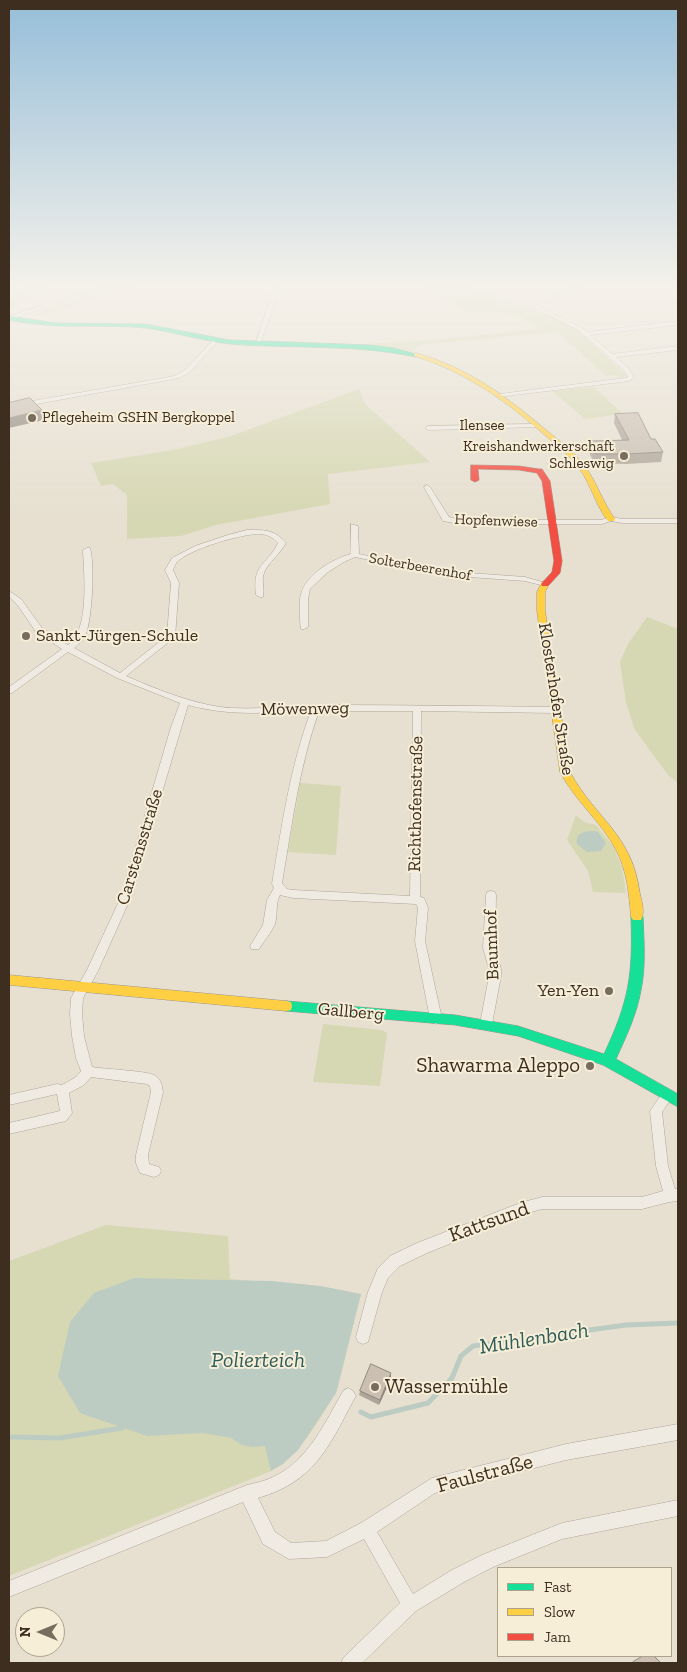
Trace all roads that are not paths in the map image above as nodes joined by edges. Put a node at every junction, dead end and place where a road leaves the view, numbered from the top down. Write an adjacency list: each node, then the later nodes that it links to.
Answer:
1 (195, 362): 5 (street)
2 (440, 362): 4 (street, Ilensee)
3 (618, 362): 4 (street)
4 (500, 396): 6 (street, Ilensee)
5 (9, 407)
6 (537, 425): 7 (street, Ilensee); 10 (street, Ilensee)
7 (428, 428)
8 (475, 480): 12 (street, Klosterhofer Straße)
9 (427, 487): 12 (street, Hopfenwiese)
10 (611, 519): 11 (street); 12 (street)
11 (678, 521)
12 (552, 522): 16 (street, Klosterhofer Straße)
13 (354, 526): 15 (street, Solterbeerenhof)
14 (87, 550): 20 (street)
15 (355, 555): 16 (street, Solterbeerenhof); 19 (street, Solterbeerenhof)
16 (545, 584): 26 (street, Klosterhofer Straße)
17 (9, 594): 20 (street, Möwenweg)
18 (260, 596): 21 (street)
19 (304, 627)
20 (69, 648): 21 (street, Möwenweg); 22 (street)
21 (121, 676): 23 (street, Möwenweg)
22 (9, 691)
23 (186, 702): 24 (street, Möwenweg); 32 (street, Carstensstraße)
24 (316, 708): 25 (street, Möwenweg); 27 (street)
25 (417, 709): 26 (street, Möwenweg); 29 (street, Richthofenstraße)
26 (555, 710): 35 (street, Klosterhofer Straße)
27 (280, 889): 29 (street); 30 (street)
28 (491, 896): 34 (street, Baumhof)
29 (415, 900): 33 (street, Richthofenstraße)
30 (255, 946)
31 (9, 980): 32 (street, Gallberg)
32 (84, 987): 33 (street, Gallberg); 36 (street, Carstensstraße)
33 (436, 1019): 34 (street, Gallberg)
34 (486, 1024): 35 (street, Gallberg)
35 (608, 1061): 38 (street, Gallberg)
36 (88, 1072): 37 (street); 41 (street)
37 (63, 1090): 39 (street); 40 (street)
38 (672, 1098): 42 (street, Kattsund)
39 (9, 1100)
40 (9, 1128)
41 (154, 1171)
42 (674, 1195): 43 (street, Kattsund)
43 (363, 1337)
44 (348, 1396): 46 (street)
45 (678, 1432): 48 (street, Faulstraße)
46 (247, 1493): 48 (street, Faulstraße); 49 (street)
47 (678, 1508): 50 (street)
48 (368, 1529): 50 (street)
49 (9, 1589)
50 (410, 1605): 51 (street)
51 (350, 1663)

